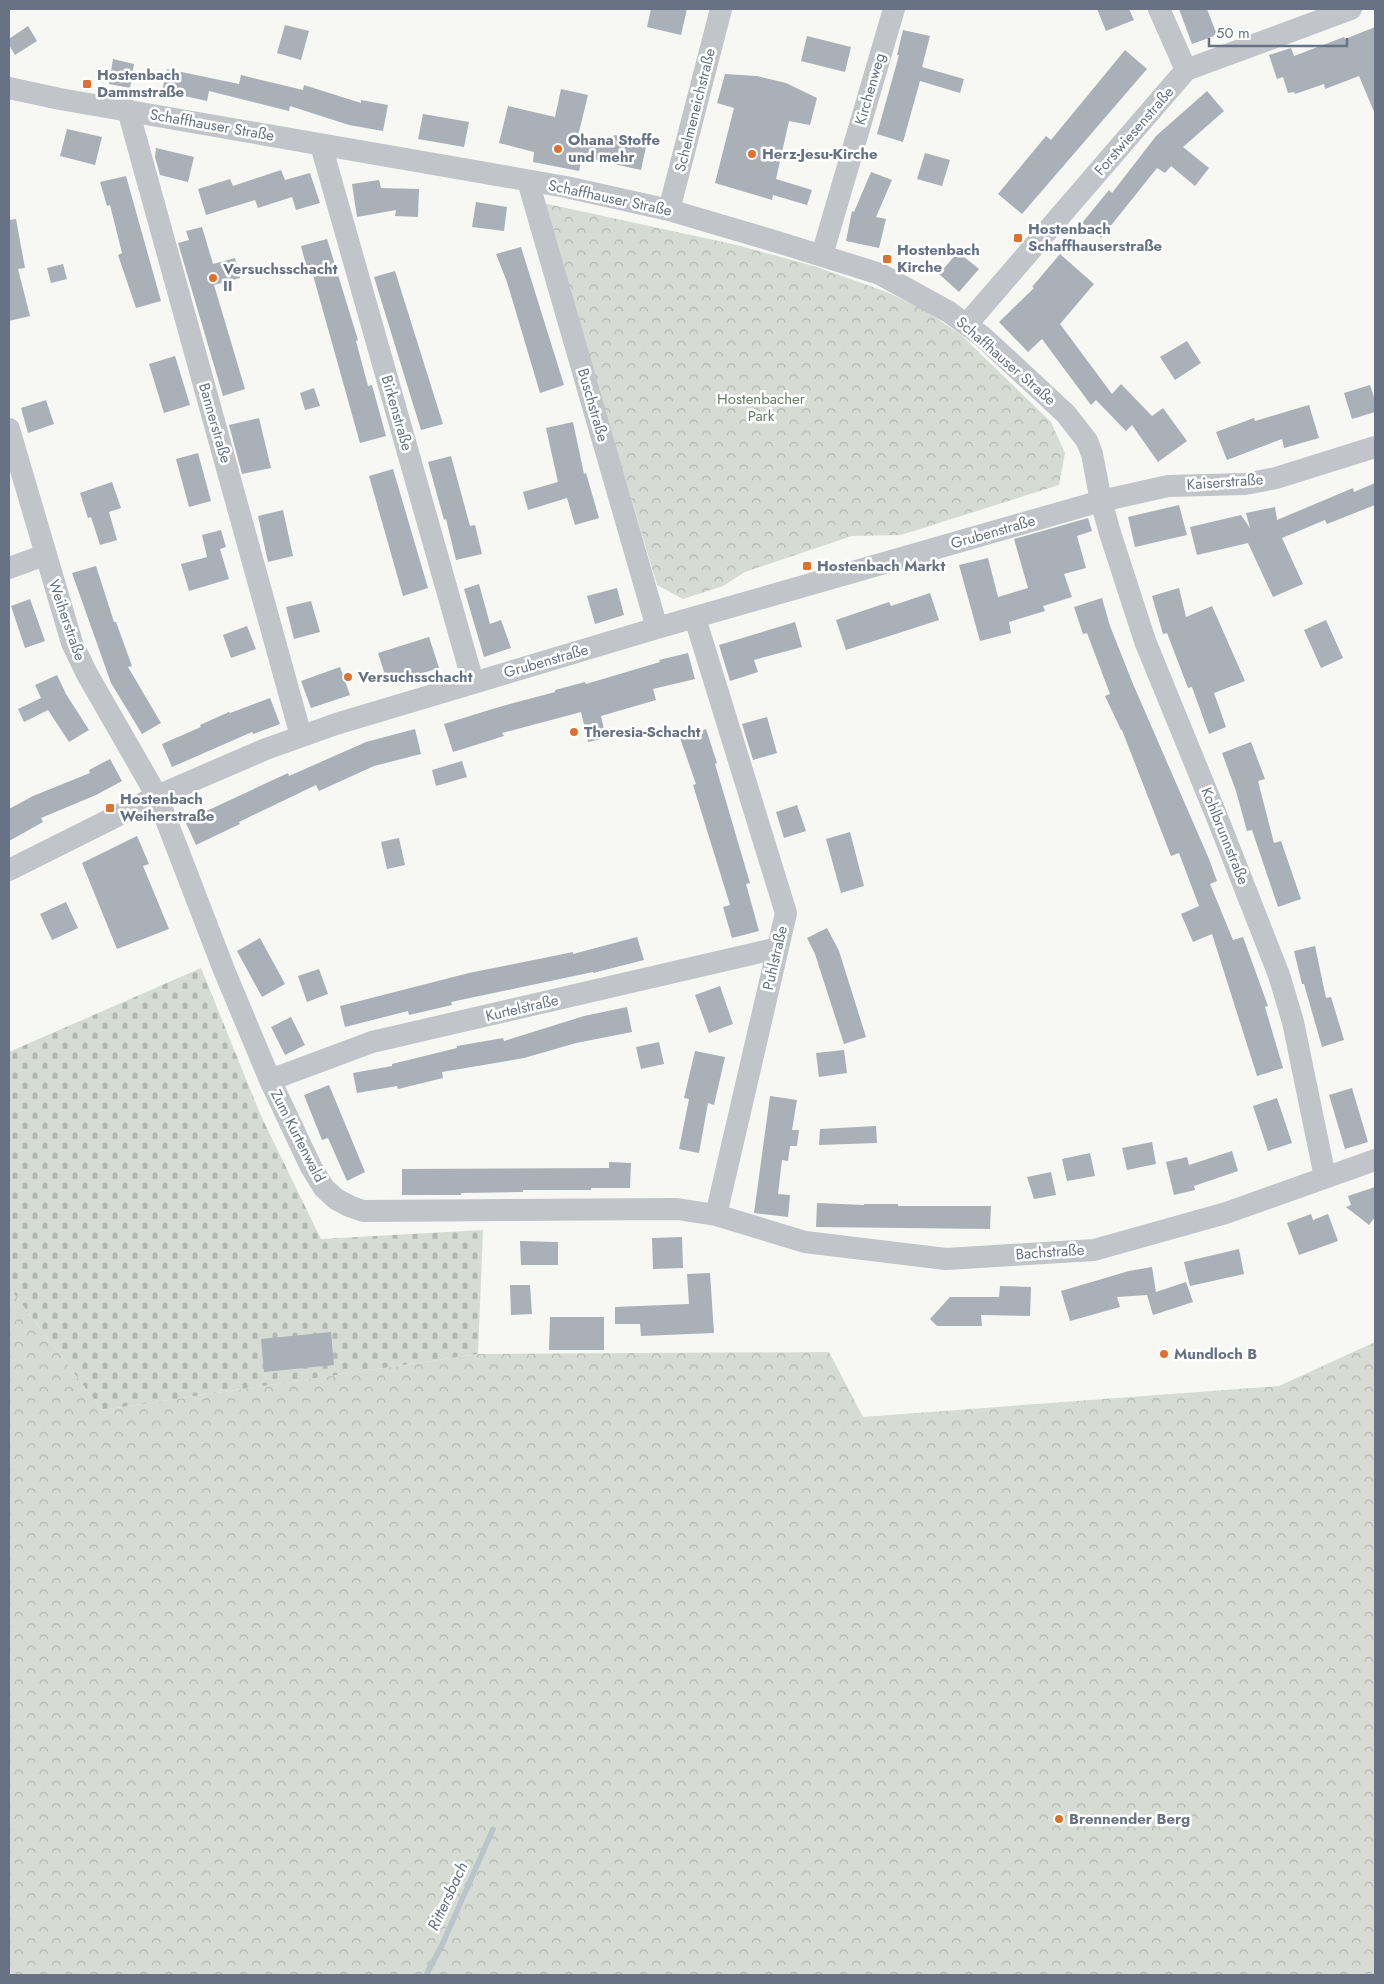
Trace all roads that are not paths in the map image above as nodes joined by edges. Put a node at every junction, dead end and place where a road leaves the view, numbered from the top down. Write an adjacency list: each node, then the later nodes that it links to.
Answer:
1 (720, 9): 10 (street, Schelmeneichstraße)
2 (894, 9): 11 (street, Kirchenweg)
3 (1159, 9): 5 (street)
4 (1351, 9): 5 (street, Forstwiesenstraße)
5 (1186, 70): 12 (street, Forstwiesenstraße)
6 (9, 88): 7 (street, Schaffhauser Straße)
7 (128, 110): 8 (street, Schaffhauser Straße); 21 (street, Bannerstraße)
8 (321, 144): 9 (street, Schaffhauser Straße); 20 (street, Birkenstraße)
9 (528, 181): 10 (street, Schaffhauser Straße); 19 (street, Buschstraße)
10 (669, 210): 11 (street, Schaffhauser Straße)
11 (822, 256): 12 (street, Schaffhauser Straße)
12 (966, 324): 15 (street, Schaffhauser Straße)
13 (9, 429): 16 (street, Weiherstraße)
14 (1375, 447): 15 (street, Kaiserstraße)
15 (1101, 501): 18 (street, Grubenstraße); 27 (street, Kohlbrunnstraße)
16 (46, 555): 17 (street); 22 (street, Weiherstraße)
17 (9, 568)
18 (695, 618): 19 (street, Grubenstraße); 24 (street, Puhlstraße)
19 (657, 628): 20 (street, Grubenstraße)
20 (472, 682): 21 (street, Grubenstraße)
21 (301, 736): 22 (street, Grubenstraße)
22 (157, 796): 23 (street, Grubenstraße); 25 (street, Zum Kurtenwald)
23 (9, 870)
24 (778, 948): 25 (street, Kurtelstraße); 28 (street, Puhlstraße)
25 (270, 1080): 28 (street, Zum Kurtenwald)
26 (1375, 1160): 27 (street, Bachstraße)
27 (1325, 1177): 28 (street, Bachstraße)
28 (716, 1215)

